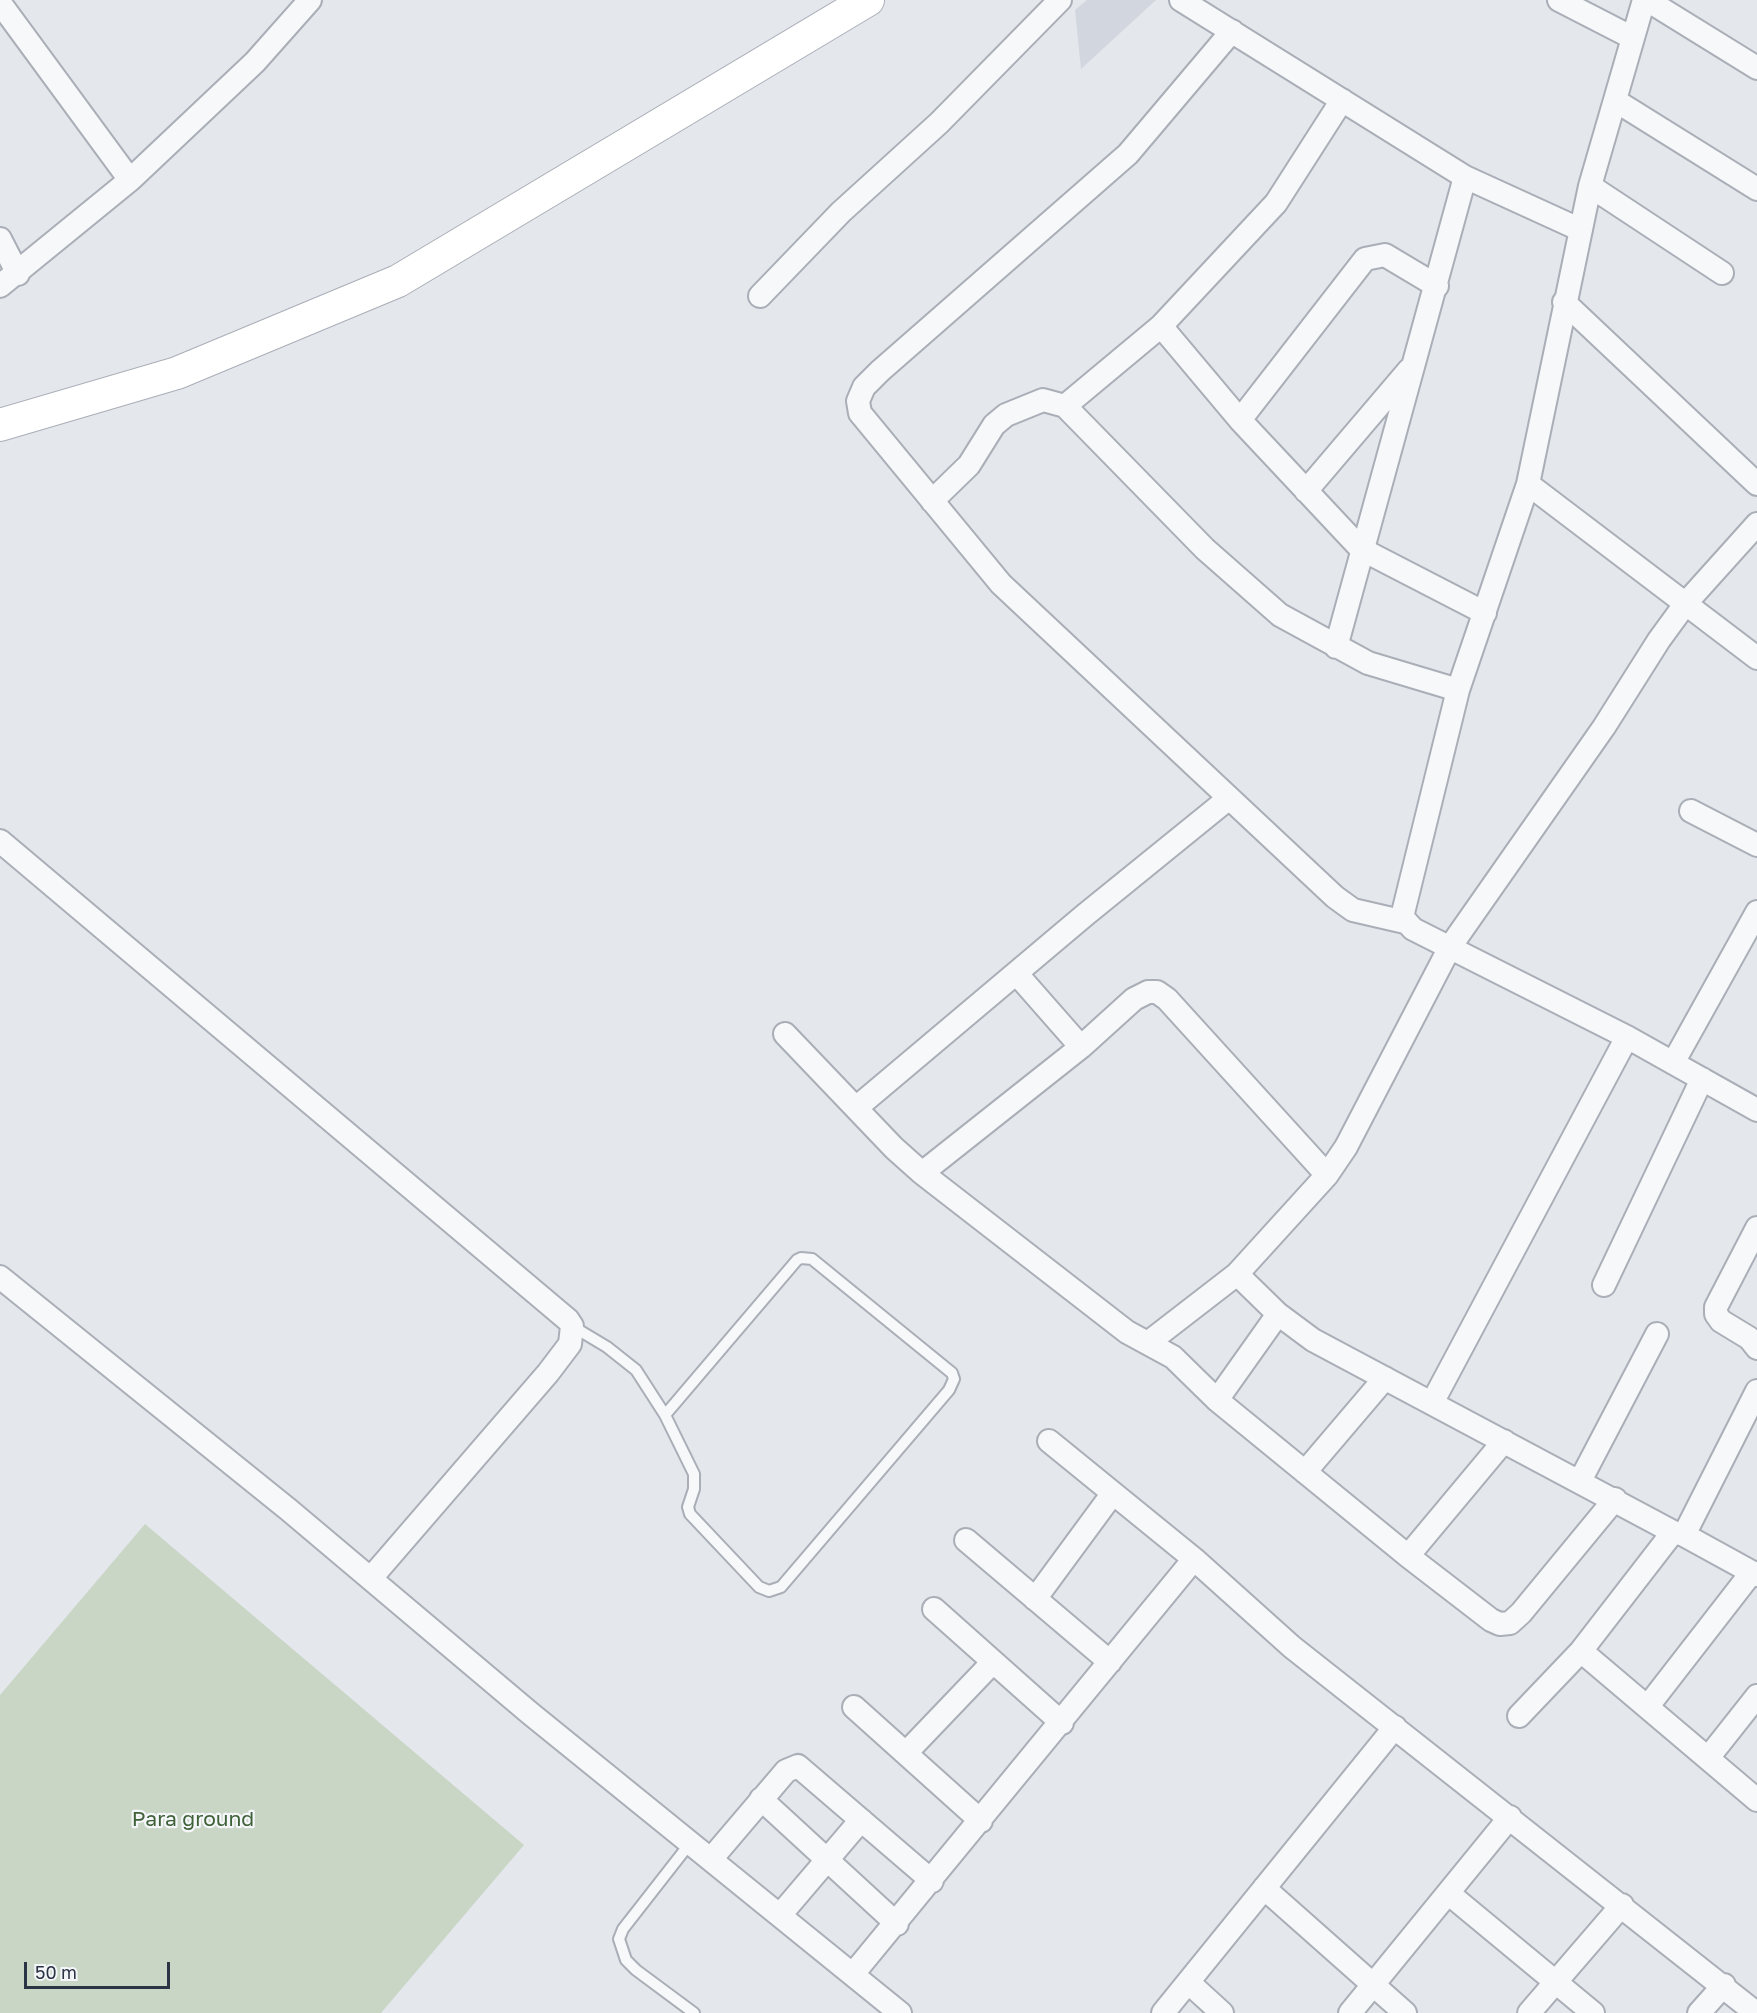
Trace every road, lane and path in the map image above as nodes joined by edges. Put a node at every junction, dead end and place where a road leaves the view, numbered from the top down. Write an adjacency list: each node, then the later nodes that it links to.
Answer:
1 (310, 0): 14 (street)
2 (867, 0): 28 (street)
3 (1060, 0): 22 (street)
4 (1181, 0): 8 (street)
5 (1559, 0): 9 (street)
6 (1645, 0): 9 (street); 10 (street)
7 (0, 3): 14 (street)
8 (1232, 31): 11 (street); 32 (street)
9 (1631, 37): 12 (street)
10 (1757, 68)
11 (1342, 100): 13 (street); 24 (street)
12 (1616, 101): 15 (street); 16 (street)
13 (1465, 177): 17 (street); 21 (street)
14 (130, 180): 20 (street)
15 (1590, 186): 17 (street); 19 (street)
16 (1757, 189)
17 (1581, 230): 23 (street)
18 (0, 239): 20 (street)
19 (1722, 273)
20 (9, 280)
21 (1437, 286): 25 (street); 27 (street)
22 (760, 296)
23 (1564, 302): 29 (street); 30 (street)
24 (1161, 326): 26 (street); 27 (street)
25 (1414, 364): 31 (street); 34 (street)
26 (1065, 406): 32 (street); 37 (street)
27 (1240, 420): 31 (street)
28 (0, 425)
29 (1528, 484): 35 (street); 36 (street)
30 (1757, 484)
31 (1306, 491): 34 (street)
32 (932, 501): 40 (street)
33 (1755, 530): 35 (street)
34 (1361, 549): 36 (street); 37 (street)
35 (1686, 603): 38 (street); 46 (street)
36 (1485, 613): 39 (street)
37 (1335, 647): 39 (street)
38 (1757, 658)
39 (1458, 690): 45 (street)
40 (1228, 799): 45 (street); 47 (street)
41 (1691, 811): 43 (street)
42 (0, 841): 62 (street)
43 (1757, 845)
44 (1757, 912): 51 (street)
45 (1405, 922): 46 (street)
46 (1450, 947): 49 (street); 56 (street)
47 (1016, 973): 50 (street); 53 (street)
48 (786, 1034): 53 (street)
49 (1627, 1037): 51 (street); 69 (street)
50 (1081, 1047): 55 (street); 56 (street)
51 (1673, 1063): 52 (street)
52 (1702, 1079): 54 (street); 60 (street)
53 (855, 1108): 55 (street)
54 (1757, 1110)
55 (922, 1173): 64 (street)
56 (1327, 1175): 58 (street)
57 (1757, 1228): 65 (street)
58 (1237, 1274): 61 (street); 64 (street)
59 (0, 1277): 82 (street)
60 (1604, 1285)
61 (1278, 1314): 66 (street); 68 (street)
62 (572, 1326): 70 (lane); 82 (street)
63 (1657, 1334): 74 (street)
64 (1149, 1342): 68 (street)
65 (1757, 1348)
66 (1385, 1378): 69 (street); 73 (street)
67 (1757, 1391): 77 (street)
68 (1217, 1400): 73 (street)
69 (1432, 1403): 72 (street)
70 (665, 1416): 70 (lane)
71 (1049, 1441): 75 (street)
72 (1504, 1441): 74 (street); 79 (street)
73 (1305, 1472): 79 (street)
74 (1580, 1481): 76 (street)
75 (1113, 1493): 80 (street); 83 (street)
76 (1615, 1499): 77 (street); 79 (street)
77 (1678, 1533): 81 (street); 85 (street)
78 (966, 1540): 83 (street)
79 (1408, 1556)
80 (1194, 1559): 87 (street); 93 (street)
81 (1754, 1573): 89 (street)
82 (370, 1578): 101 (street)
83 (1035, 1599): 87 (street)
84 (934, 1609): 86 (street)
85 (1581, 1651): 89 (street); 91 (street)
86 (993, 1662): 92 (street); 94 (street)
87 (1110, 1662): 92 (street)
88 (1757, 1696): 95 (street)
89 (1647, 1706): 95 (street)
90 (855, 1707): 94 (street)
91 (1519, 1716)
92 (1062, 1722): 100 (street)
93 (1395, 1727): 98 (street); 105 (street)
94 (906, 1753): 100 (street)
95 (1708, 1758): 97 (street)
96 (761, 1799): 99 (street); 102 (street); 103 (street)
97 (1757, 1800)
98 (1510, 1817): 106 (street); 107 (street)
99 (861, 1820): 103 (street); 104 (street)
100 (981, 1821): 104 (street)
101 (691, 1842): 102 (street); 115 (lane)
102 (712, 1858): 108 (street)
103 (828, 1861): 108 (street); 109 (street)
104 (932, 1881): 109 (street)
105 (1264, 1888): 111 (street); 114 (street)
106 (1448, 1893): 112 (street); 114 (street)
107 (1622, 1905): 112 (street); 113 (street)
108 (781, 1914): 110 (street)
109 (897, 1924): 110 (street)
110 (853, 1974): 116 (street)
111 (1188, 1982): 117 (street); 118 (street)
112 (1556, 1982): 121 (street); 122 (street)
113 (1724, 1985): 123 (street); 124 (street)
114 (1372, 1986): 119 (street); 120 (street)
115 (694, 2013)
116 (900, 2013)
117 (1163, 2013)
118 (1222, 2013)
119 (1350, 2013)
120 (1405, 2013)
121 (1529, 2013)
122 (1593, 2013)
123 (1699, 2013)
124 (1756, 2013)

